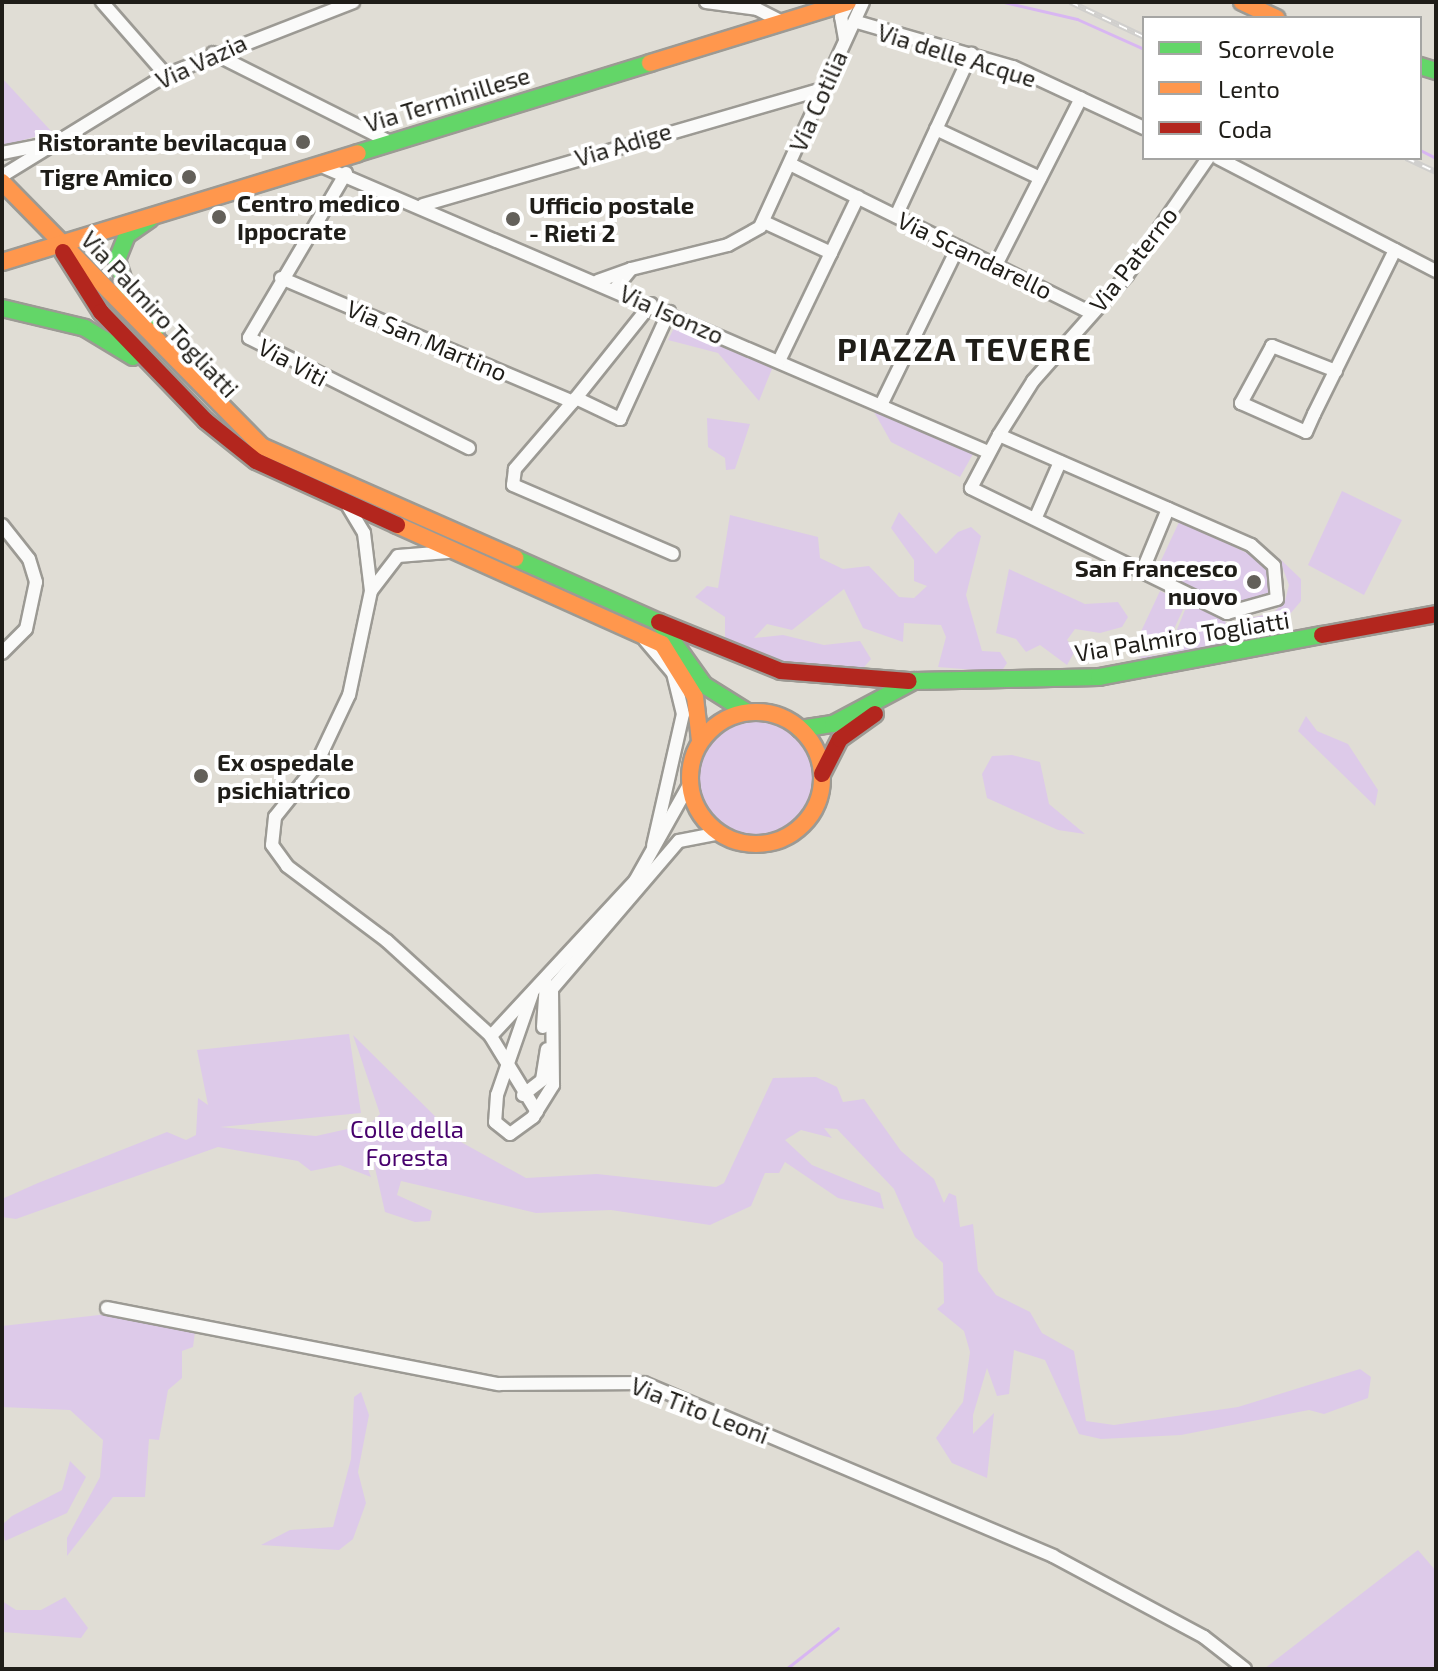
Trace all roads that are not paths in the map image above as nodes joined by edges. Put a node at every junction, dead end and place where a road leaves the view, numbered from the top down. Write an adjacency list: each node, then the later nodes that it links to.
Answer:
1 (102, 2): 15 (street)
2 (353, 2): 13 (street, Via Vazia)
3 (706, 2): 10 (street)
4 (847, 2): 7 (street, Via Terminillese); 9 (street, Via delle Acque); 11 (street, Via delle Acque)
5 (863, 2): 9 (street, Via delle Acque)
6 (1242, 2): 8 (street)
7 (807, 14): 10 (street, Via Terminillese); 11 (street)
8 (1273, 16)
9 (858, 20): 12 (street, Via delle Acque); 14 (street, Via delle Acque)
10 (781, 21): 21 (street, Via Terminillese)
11 (841, 24): 12 (street, Via delle Acque)
12 (845, 39): 16 (street, Via Cotilia)
13 (213, 53): 15 (street, Via Vazia); 21 (street)
14 (971, 54): 17 (street, Via delle Acque); 19 (street)
15 (166, 75): 20 (street, Via Vazia)
16 (823, 89): 27 (street, Via Cotilia); 31 (street, Via Adige)
17 (1081, 98): 18 (street, Via delle Acque); 29 (street)
18 (1142, 127)
19 (936, 129): 29 (street); 36 (street)
20 (58, 141): 22 (street, Via Vazia); 30 (street, Via Vazia)
21 (390, 142): 23 (street, Via Terminillese)
22 (2, 153)
23 (344, 156): 26 (street, Via Terminillese); 28 (street)
24 (1207, 160): 54 (street, Via Paterno)
25 (1222, 160): 41 (street)
26 (316, 164): 28 (street, Via Isonzo); 34 (street, Via Terminillese)
27 (790, 164): 32 (street); 38 (street)
28 (351, 175): 33 (street, Via Isonzo); 48 (street, Via Viti)
29 (1040, 178): 45 (street)
30 (2, 179): 35 (street)
31 (459, 194): 33 (street, Via Adige); 37 (street)
32 (858, 197): 36 (street, Via Scandarello); 43 (street)
33 (423, 205): 37 (street, Via Isonzo)
34 (164, 208): 39 (street, Via Terminillese); 59 (street)
35 (32, 214): 39 (street); 42 (street)
36 (896, 216): 40 (street, Via Scandarello)
37 (451, 217): 49 (street, Via Isonzo)
38 (764, 222): 43 (street); 46 (street)
39 (60, 243): 42 (street, Via Terminillese); 59 (street, Via Palmiro Togliatti); 60 (street, Via Palmiro Togliatti)
40 (958, 247): 45 (street, Via Scandarello); 58 (street)
41 (1395, 250): 47 (street); 56 (street)
42 (31, 253): 44 (street, Via Terminillese)
43 (831, 253): 55 (street)
44 (2, 262)
45 (996, 265): 54 (street, Via Scandarello)
46 (631, 269): 49 (street); 50 (street)
47 (1436, 271)
48 (281, 278): 57 (street, Via San Martino); 62 (street, Via Viti)
49 (598, 281): 50 (street, Via Isonzo)
50 (615, 289): 51 (street, Via Isonzo)
51 (651, 304): 53 (street, Via Isonzo); 57 (street)
52 (2, 308): 60 (street)
53 (669, 312): 55 (street, Via Isonzo); 57 (street, Via San Martino)
54 (1092, 313): 61 (street, Via Paterno)
55 (779, 361): 58 (street, Via Isonzo)
56 (1336, 371): 56 (street)
57 (575, 400): 69 (street)
58 (881, 405): 63 (street, Via Isonzo)
59 (226, 418): 74 (street, Via Palmiro Togliatti)
60 (206, 421): 65 (street, Via Palmiro Togliatti)
61 (999, 435): 63 (street, Via Paterno); 64 (street)
62 (469, 448)
63 (988, 452): 67 (street, Via Paterno)
64 (1060, 462): 66 (street); 67 (street)
65 (346, 503): 70 (street, Via Palmiro Togliatti); 72 (street)
66 (1168, 509): 71 (street); 71 (street)
67 (1036, 517): 71 (street)
68 (2, 525): 76 (street)
69 (673, 554)
70 (472, 557): 72 (street); 75 (street, Via Palmiro Togliatti)
71 (1144, 567)
72 (371, 591): 88 (street)
73 (1436, 614): 77 (street, Via Palmiro Togliatti)
74 (659, 622): 78 (street, Via Palmiro Togliatti); 79 (street)
75 (631, 627): 81 (street, Via Palmiro Togliatti); 85 (street)
76 (2, 653)
77 (955, 680): 78 (street, Via Palmiro Togliatti); 82 (street)
78 (914, 681): 80 (street, Via Palmiro Togliatti)
79 (747, 712): 80 (street); 81 (street)
80 (800, 729): 82 (street)
81 (700, 741): 83 (street)
82 (822, 774): 84 (street)
83 (690, 783): 84 (street); 85 (street)
84 (720, 833): 91 (street)
85 (645, 865): 86 (street)
86 (554, 970): 87 (street); 90 (street)
87 (532, 994): 88 (street); 89 (street)
88 (491, 1036): 89 (street)
89 (504, 1064): 90 (street); 91 (street)
90 (523, 1095): 91 (street)
91 (537, 1112)
92 (107, 1308): 93 (street, Via Tito Leoni)
93 (1245, 1669)

